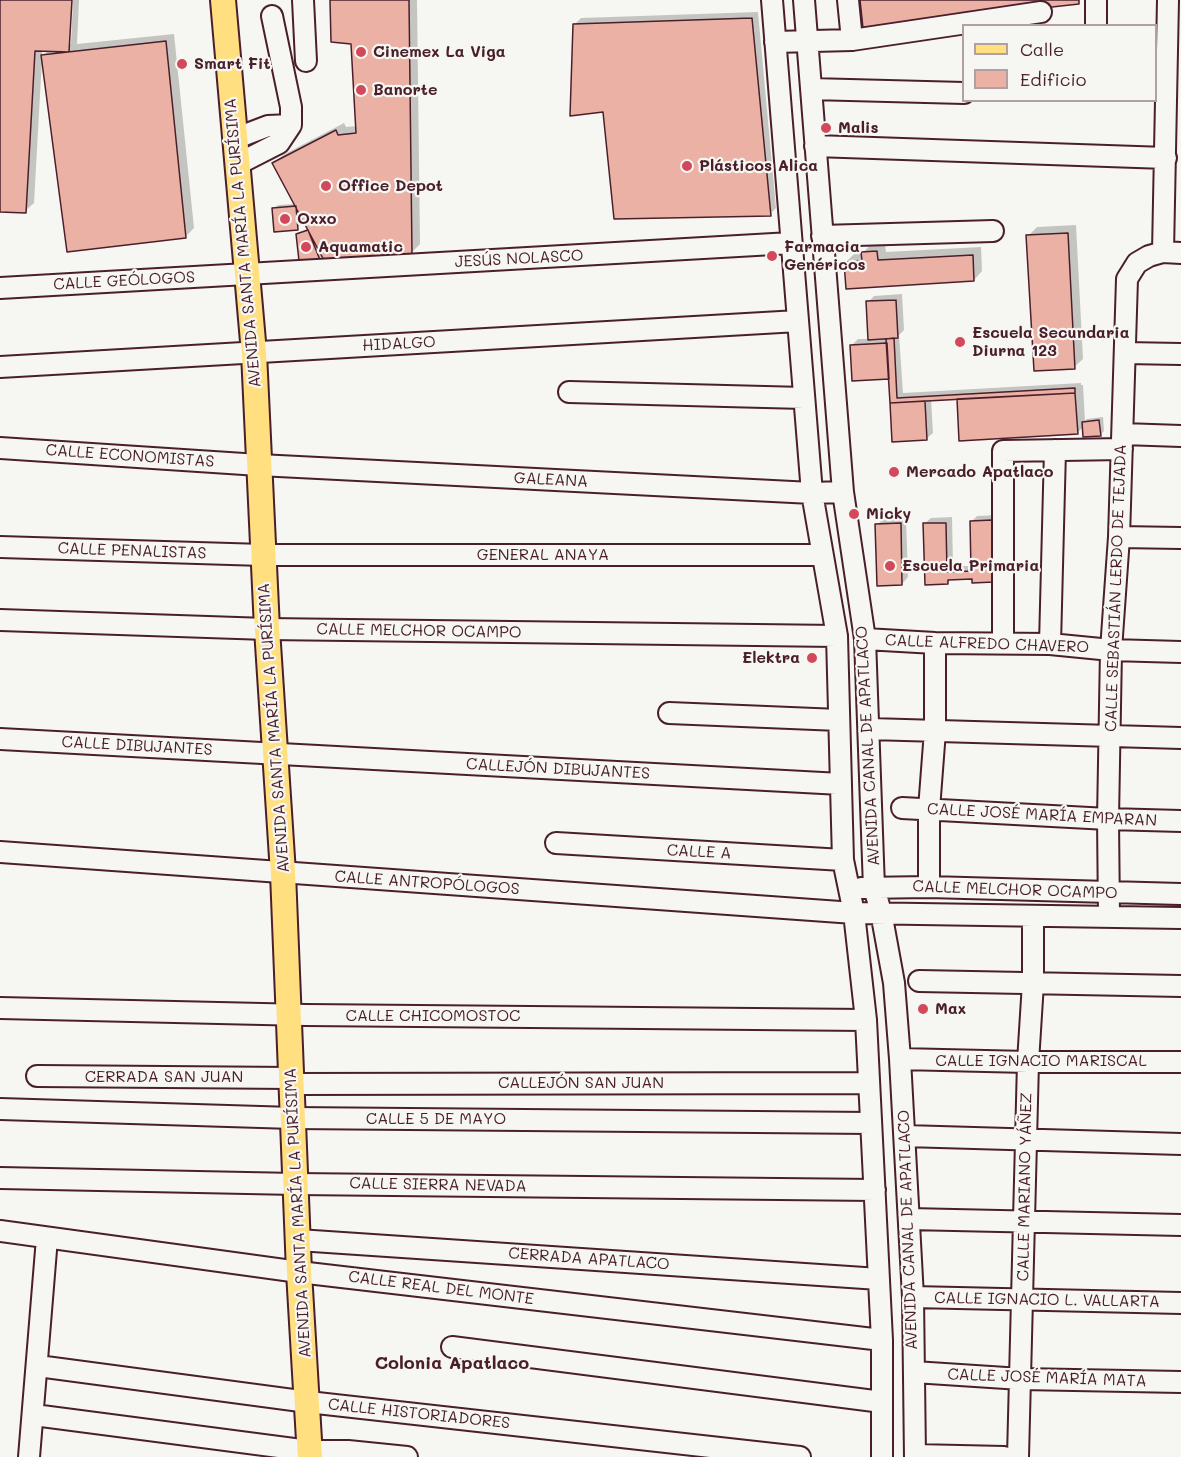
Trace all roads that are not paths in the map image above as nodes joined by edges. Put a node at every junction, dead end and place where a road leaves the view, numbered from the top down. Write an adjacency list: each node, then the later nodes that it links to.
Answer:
1 (223, 0): 20 (main road, AVENIDA SANTA MARÍA LA PURÍSIMA)
2 (303, 0): 15 (street)
3 (772, 0): 12 (street, AVENIDA CANAL DE APATLACO)
4 (804, 0): 13 (street, AVENIDA CANAL DE APATLACO)
5 (848, 0): 11 (street)
6 (1096, 0): 10 (street)
7 (1168, 0): 14 (street)
8 (1041, 12): 11 (street)
9 (272, 16): 19 (street)
10 (1096, 24)
11 (852, 40): 13 (street)
12 (775, 42): 13 (street); 26 (street, AVENIDA CANAL DE APATLACO)
13 (807, 42): 16 (street, AVENIDA CANAL DE APATLACO)
14 (1168, 43): 18 (street)
15 (306, 61)
16 (811, 89): 17 (street); 21 (street, AVENIDA CANAL DE APATLACO)
17 (962, 93)
18 (1162, 99): 23 (street)
19 (291, 124): 20 (street); 22 (street)
20 (234, 139): 22 (main road, AVENIDA SANTA MARÍA LA PURÍSIMA)
21 (815, 146): 23 (street); 25 (street, AVENIDA CANAL DE APATLACO)
22 (236, 165): 28 (main road, AVENIDA SANTA MARÍA LA PURÍSIMA)
23 (1171, 171): 27 (street)
24 (993, 231): 25 (street)
25 (822, 236): 42 (street, AVENIDA CANAL DE APATLACO)
26 (791, 243): 28 (street, JESÚS NOLASCO); 30 (street, AVENIDA CANAL DE APATLACO)
27 (1172, 253): 32 (street, CALLE SEBASTIÁN LERDO DE TEJADA)
28 (248, 274): 29 (street, CALLE GEÓLOGOS); 31 (main road, AVENIDA SANTA MARÍA LA PURÍSIMA)
29 (0, 288)
30 (798, 321): 31 (street, HIDALGO); 36 (street, AVENIDA CANAL DE APATLACO)
31 (254, 353): 34 (street, HIDALGO); 41 (main road, AVENIDA SANTA MARÍA LA PURÍSIMA)
32 (1125, 353): 33 (street); 38 (street, CALLE SEBASTIÁN LERDO DE TEJADA)
33 (1181, 354)
34 (0, 367)
35 (569, 392): 36 (street)
36 (804, 398): 43 (street, AVENIDA CANAL DE APATLACO)
37 (1181, 436): 38 (street)
38 (1122, 442): 40 (street); 44 (street, CALLE SEBASTIÁN LERDO DE TEJADA)
39 (0, 448): 41 (street, CALLE ECONOMISTAS)
40 (1055, 450): 54 (street); 55 (street)
41 (259, 465): 43 (street, GALEANA); 47 (main road, AVENIDA SANTA MARÍA LA PURÍSIMA)
42 (843, 492): 43 (street, GALEANA); 52 (street, AVENIDA CANAL DE APATLACO)
43 (812, 493): 48 (street, AVENIDA CANAL DE APATLACO)
44 (1119, 537): 45 (street); 56 (street, CALLE SEBASTIÁN LERDO DE TEJADA)
45 (1181, 538)
46 (0, 547): 47 (street, CALLE PENALISTAS)
47 (263, 555): 48 (street, GENERAL ANAYA); 50 (main road, AVENIDA SANTA MARÍA LA PURÍSIMA)
48 (822, 555): 51 (street, AVENIDA CANAL DE APATLACO)
49 (0, 620): 50 (street, CALLE MELCHOR OCAMPO)
50 (267, 629): 51 (street, CALLE MELCHOR OCAMPO); 65 (main road, AVENIDA SANTA MARÍA LA PURÍSIMA)
51 (837, 636): 59 (street, AVENIDA CANAL DE APATLACO)
52 (865, 639): 53 (street, CALLE ALFREDO CHAVERO); 60 (street, AVENIDA CANAL DE APATLACO)
53 (935, 643): 54 (street, CALLE ALFREDO CHAVERO); 61 (street)
54 (1003, 643): 55 (street, CALLE ALFREDO CHAVERO)
55 (1050, 644): 56 (street, CALLE ALFREDO CHAVERO)
56 (1111, 650): 57 (street, CALLE ALFREDO CHAVERO); 62 (street, CALLE SEBASTIÁN LERDO DE TEJADA)
57 (1181, 652)
58 (669, 713): 59 (street)
59 (839, 720): 66 (street, AVENIDA CANAL DE APATLACO)
60 (870, 729): 61 (street); 77 (street, AVENIDA CANAL DE APATLACO)
61 (934, 731): 62 (street); 68 (street)
62 (1110, 735): 63 (street); 69 (street, CALLE SEBASTIÁN LERDO DE TEJADA)
63 (1181, 738)
64 (0, 739): 65 (street, CALLE DIBUJANTES)
65 (275, 754): 66 (street, CALLEJÓN DIBUJANTES); 74 (main road, AVENIDA SANTA MARÍA LA PURÍSIMA)
66 (841, 784): 73 (street, AVENIDA CANAL DE APATLACO)
67 (902, 808): 68 (street, CALLE JOSÉ MARÍA EMPARAN)
68 (929, 809): 69 (street, CALLE JOSÉ MARÍA EMPARAN); 75 (street)
69 (1108, 819): 70 (street, CALLE JOSÉ MARÍA EMPARAN); 78 (street, CALLE SEBASTIÁN LERDO DE TEJADA)
70 (1181, 821)
71 (556, 843): 73 (street, CALLE A)
72 (0, 852): 74 (street, CALLE ANTROPÓLOGOS)
73 (843, 860): 76 (street, AVENIDA CANAL DE APATLACO)
74 (283, 873): 81 (street, CALLE ANTROPÓLOGOS); 89 (main road, AVENIDA SANTA MARÍA LA PURÍSIMA)
75 (930, 887): 77 (street, CALLE MELCHOR OCAMPO); 78 (street, CALLE MELCHOR OCAMPO)
76 (849, 888): 77 (street, CALLE MELCHOR OCAMPO); 81 (street, AVENIDA CANAL DE APATLACO)
77 (874, 888): 80 (street, AVENIDA CANAL DE APATLACO)
78 (1109, 893): 79 (street, CALLE MELCHOR OCAMPO); 83 (street, CALLE SEBASTIÁN LERDO DE TEJADA)
79 (1181, 894)
80 (881, 912): 81 (street, CALLE MELCHOR OCAMPO); 82 (street, CALLE MELCHOR OCAMPO); 91 (street, AVENIDA CANAL DE APATLACO)
81 (854, 913): 90 (street, AVENIDA CANAL DE APATLACO)
82 (1033, 916): 83 (street, CALLE MELCHOR OCAMPO); 86 (street, CALLE MARIANO YÁÑEZ)
83 (1109, 916): 84 (street, CALLE MELCHOR OCAMPO)
84 (1181, 918)
85 (919, 981): 86 (street)
86 (1033, 984): 87 (street); 92 (street, CALLE MARIANO YÁÑEZ)
87 (1181, 986)
88 (0, 1008): 89 (street, CALLE CHICOMOSTOC)
89 (288, 1015): 90 (street, CALLE CHICOMOSTOC); 95 (main road, AVENIDA SANTA MARÍA LA PURÍSIMA)
90 (866, 1020): 96 (street, AVENIDA CANAL DE APATLACO)
91 (900, 1059): 92 (street, CALLE IGNACIO MARISCAL); 100 (street, AVENIDA CANAL DE APATLACO)
92 (1028, 1062): 93 (street, CALLE IGNACIO MARISCAL); 101 (street, CALLE MARIANO YÁÑEZ)
93 (1181, 1062)
94 (37, 1076): 95 (street, CERRADA SAN JUAN)
95 (292, 1081): 96 (street, CALLEJÓN SAN JUAN); 98 (main road, AVENIDA SANTA MARÍA LA PURÍSIMA)
96 (869, 1083): 99 (street, AVENIDA CANAL DE APATLACO)
97 (0, 1109): 98 (street, CALLE 5 DE MAYO)
98 (293, 1118): 99 (street, CALLE 5 DE MAYO); 104 (main road, AVENIDA SANTA MARÍA LA PURÍSIMA)
99 (871, 1123): 105 (street, AVENIDA CANAL DE APATLACO)
100 (905, 1136): 101 (street); 106 (street, AVENIDA CANAL DE APATLACO)
101 (1026, 1141): 102 (street); 107 (street, CALLE MARIANO YÁÑEZ)
102 (1181, 1144)
103 (0, 1178): 104 (street, CALLE SIERRA NEVADA)
104 (296, 1184): 105 (street, CALLE SIERRA NEVADA); 111 (main road, AVENIDA SANTA MARÍA LA PURÍSIMA)
105 (875, 1190): 113 (street, AVENIDA CANAL DE APATLACO)
106 (909, 1219): 107 (street); 114 (street, AVENIDA CANAL DE APATLACO)
107 (1023, 1221): 108 (street); 115 (street, CALLE MARIANO YÁÑEZ)
108 (1181, 1225)
109 (0, 1231): 110 (street, CALLE REAL DEL MONTE)
110 (47, 1238): 112 (street, CALLE REAL DEL MONTE); 119 (street)
111 (298, 1240): 112 (main road, AVENIDA SANTA MARÍA LA PURÍSIMA); 113 (street, CERRADA APATLACO)
112 (299, 1272): 117 (street, CALLE REAL DEL MONTE); 123 (main road, AVENIDA SANTA MARÍA LA PURÍSIMA)
113 (879, 1279): 117 (street, AVENIDA CANAL DE APATLACO)
114 (913, 1297): 115 (street, CALLE IGNACIO L. VALLARTA); 120 (street, AVENIDA CANAL DE APATLACO)
115 (1022, 1300): 116 (street, CALLE IGNACIO L. VALLARTA); 121 (street, CALLE MARIANO YÁÑEZ)
116 (1181, 1303)
117 (882, 1340): 124 (street, AVENIDA CANAL DE APATLACO)
118 (452, 1347): 124 (street)
119 (38, 1366): 123 (street, CALLE HISTORIADORES); 125 (street)
120 (914, 1372): 121 (street, CALLE JOSÉ MARÍA MATA); 127 (street, AVENIDA CANAL DE APATLACO)
121 (1021, 1379): 122 (street, CALLE JOSÉ MARÍA MATA); 133 (street, CALLE MARIANO YÁÑEZ)
122 (1181, 1382)
123 (308, 1402): 126 (main road, AVENIDA SANTA MARÍA LA PURÍSIMA); 130 (street, CALLE HISTORIADORES)
124 (882, 1402): 131 (street, AVENIDA CANAL DE APATLACO)
125 (34, 1414): 126 (street); 128 (street)
126 (310, 1454): 129 (street)
127 (915, 1456): 132 (street)
128 (30, 1457)
129 (407, 1457)
130 (800, 1457)
131 (882, 1457)
132 (1004, 1457)
133 (1018, 1457)

